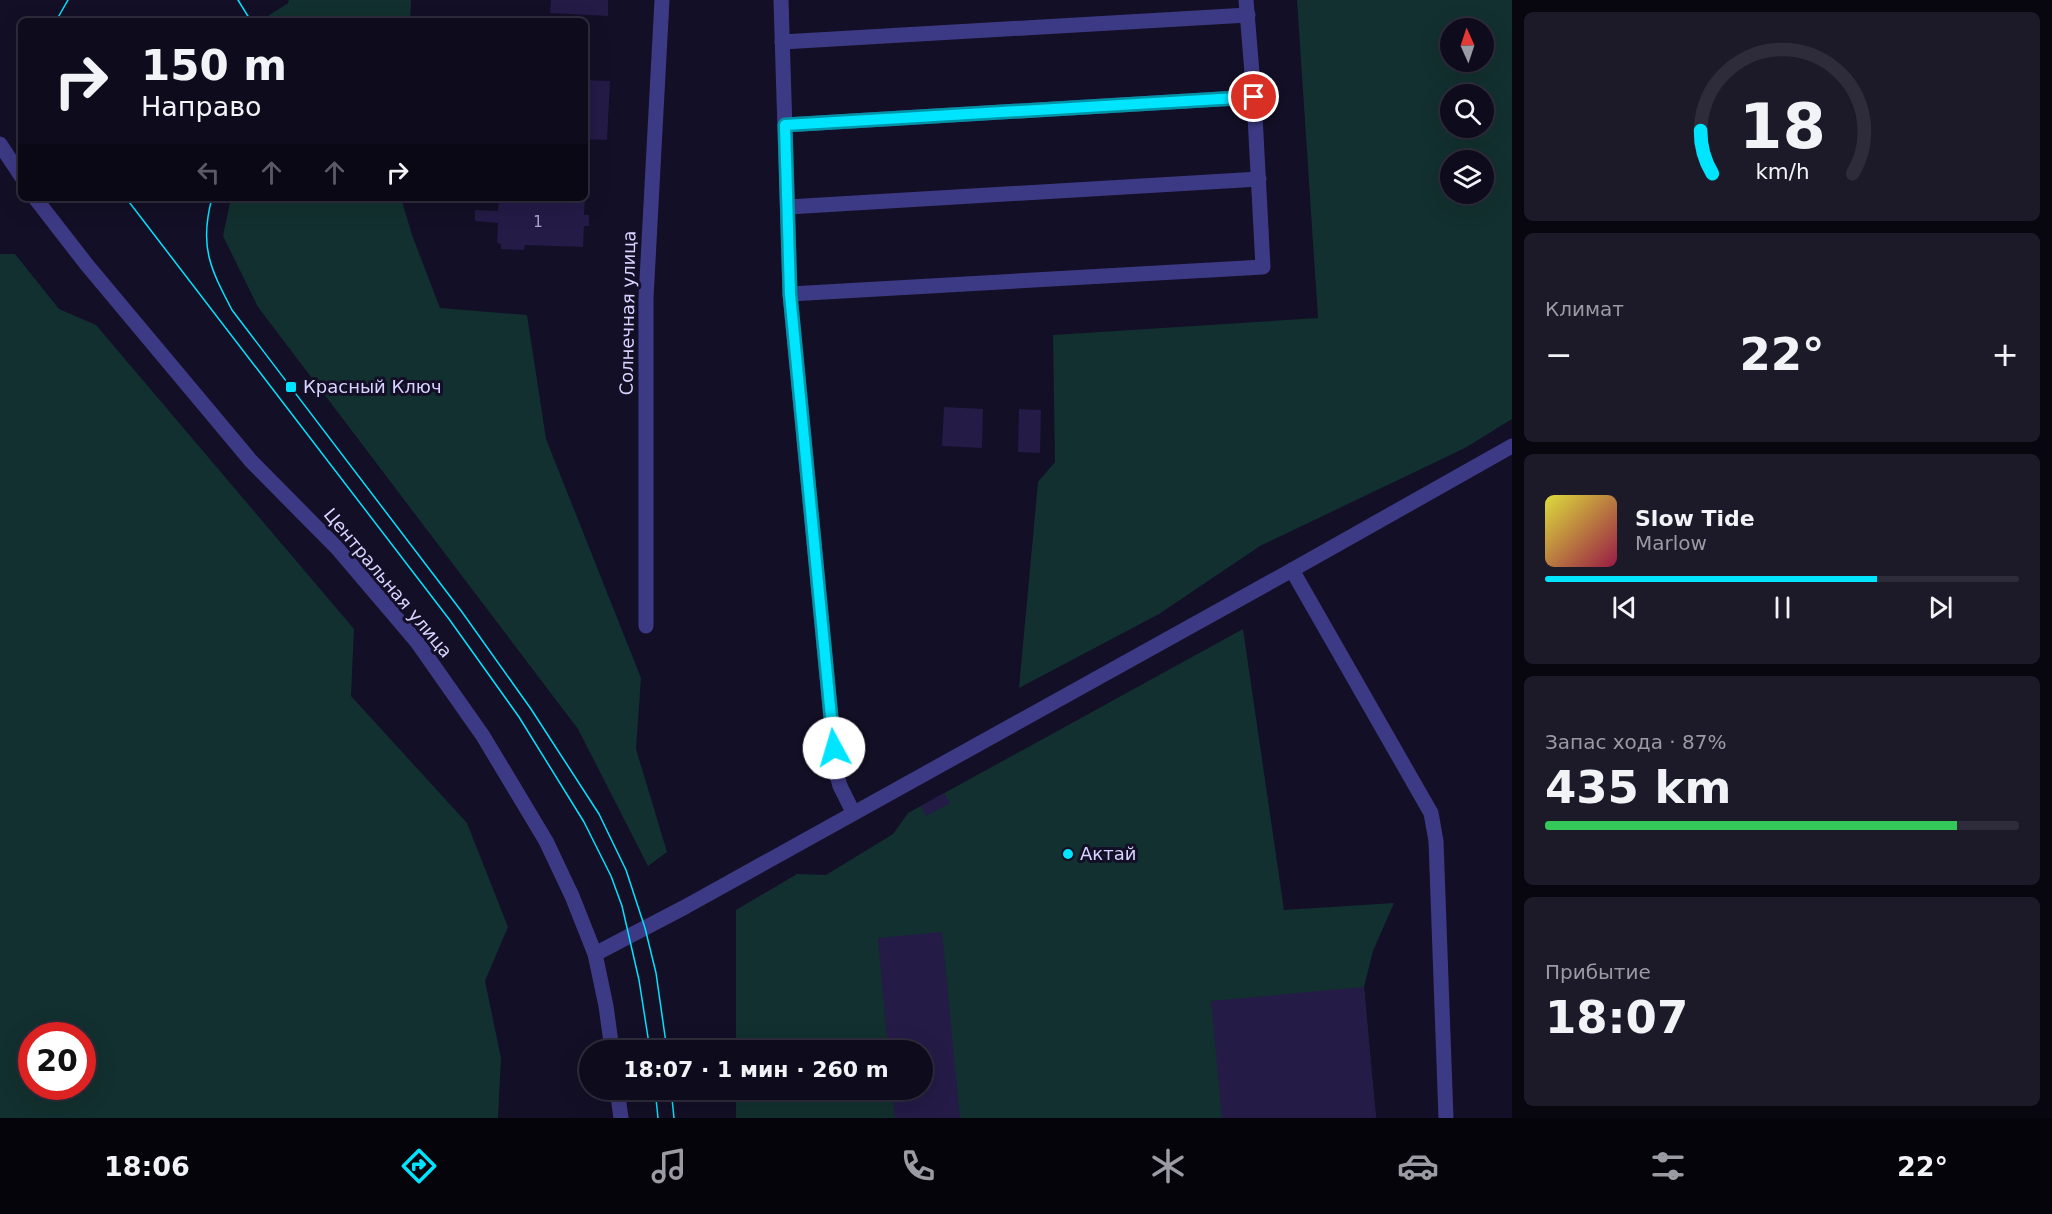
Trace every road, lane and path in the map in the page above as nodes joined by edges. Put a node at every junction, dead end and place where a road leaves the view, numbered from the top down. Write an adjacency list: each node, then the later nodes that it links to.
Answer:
1 (662, 0): 15 (street, Солнечная улица)
2 (781, 0): 4 (street)
3 (1247, 8): 4 (street); 5 (street)
4 (782, 42): 6 (street)
5 (1254, 97): 6 (street); 9 (street)
6 (785, 125): 11 (street)
7 (0, 144): 8 (street)
8 (18, 171)
9 (1259, 179): 11 (street); 12 (street)
10 (37, 201): 17 (street, Центральная улица)
11 (788, 207): 12 (street)
12 (790, 294): 16 (street)
13 (1512, 446): 14 (street)
14 (1292, 570): 16 (street); 21 (street)
15 (646, 627)
16 (853, 812): 17 (street)
17 (595, 954): 18 (street, Центральная улица)
18 (611, 1040)
19 (619, 1100): 20 (street)
20 (621, 1118)
21 (1446, 1118)

